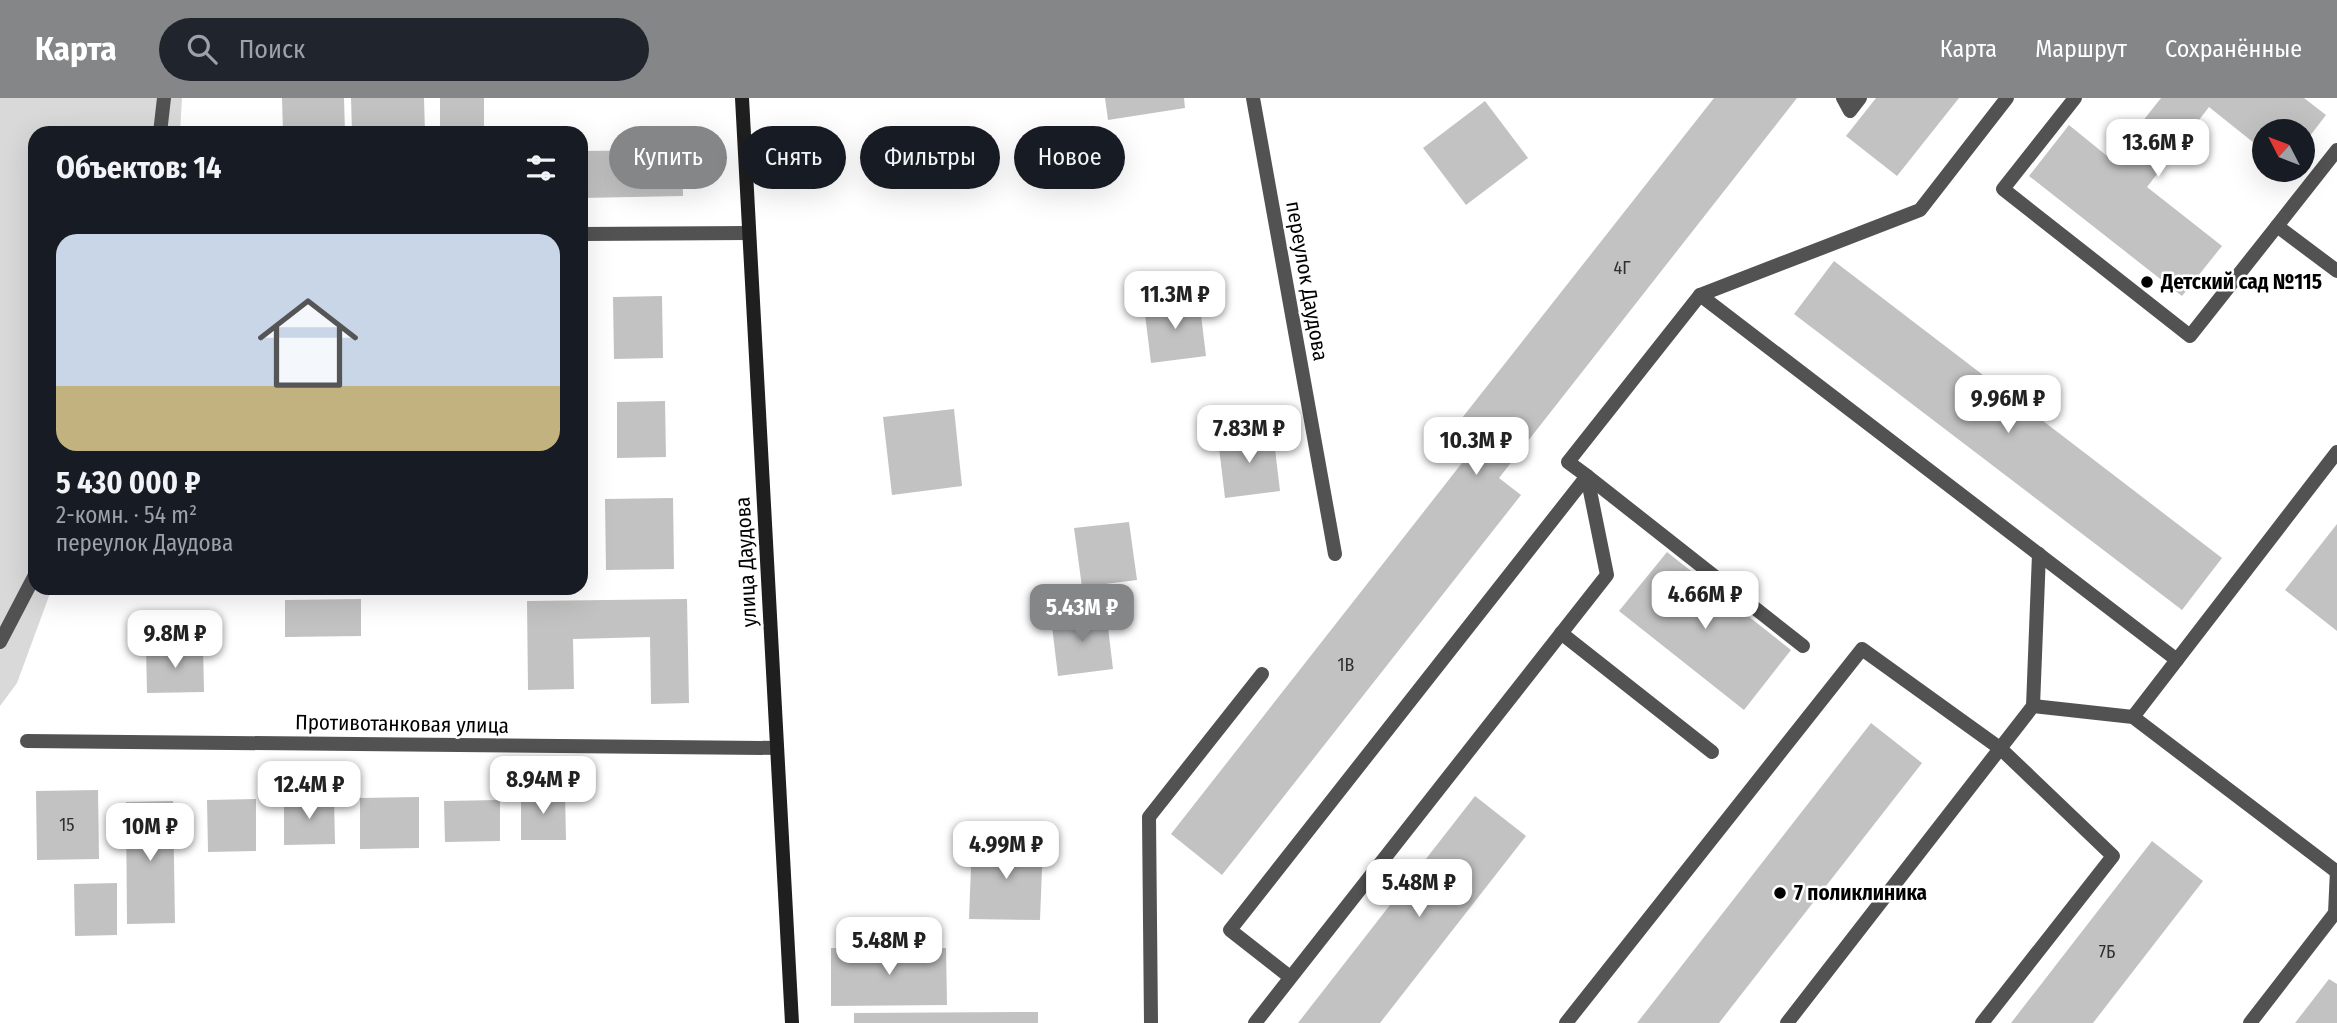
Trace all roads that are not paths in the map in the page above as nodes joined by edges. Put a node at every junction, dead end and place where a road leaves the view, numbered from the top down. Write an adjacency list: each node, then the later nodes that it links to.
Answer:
1 (164, 98): 8 (street)
2 (743, 98): 11 (street, улица Даудова)
3 (1253, 98): 17 (street, переулок Даудова)
4 (1860, 98): 7 (street)
5 (2007, 98): 14 (street)
6 (2075, 98): 10 (street)
7 (1846, 104)
8 (161, 126)
9 (2337, 150): 10 (street)
10 (2277, 226): 13 (street)
11 (749, 233): 12 (street); 28 (street, улица Даудова)
12 (588, 234)
13 (2337, 271)
14 (1700, 295): 16 (street); 18 (street)
15 (2337, 452): 23 (street)
16 (1587, 476): 20 (street); 22 (street); 32 (street)
17 (1335, 554)
18 (2039, 554): 23 (street); 25 (street)
19 (28, 588): 21 (street)
20 (1561, 633): 30 (street); 32 (street)
21 (0, 642)
22 (1802, 646)
23 (2177, 660): 26 (street)
24 (1262, 674): 34 (street)
25 (2033, 706): 26 (street); 29 (street)
26 (2133, 717): 31 (street)
27 (27, 741): 28 (street, Противотанковая улица)
28 (778, 748): 33 (street, улица Даудова)
29 (2001, 749): 36 (street); 37 (street); 38 (street)
30 (1712, 752)
31 (2337, 871): 39 (street)
32 (1290, 977): 35 (street)
33 (792, 1023)
34 (1151, 1023)
35 (1255, 1023)
36 (1566, 1023)
37 (1787, 1023)
38 (1982, 1023)
39 (2250, 1023)

